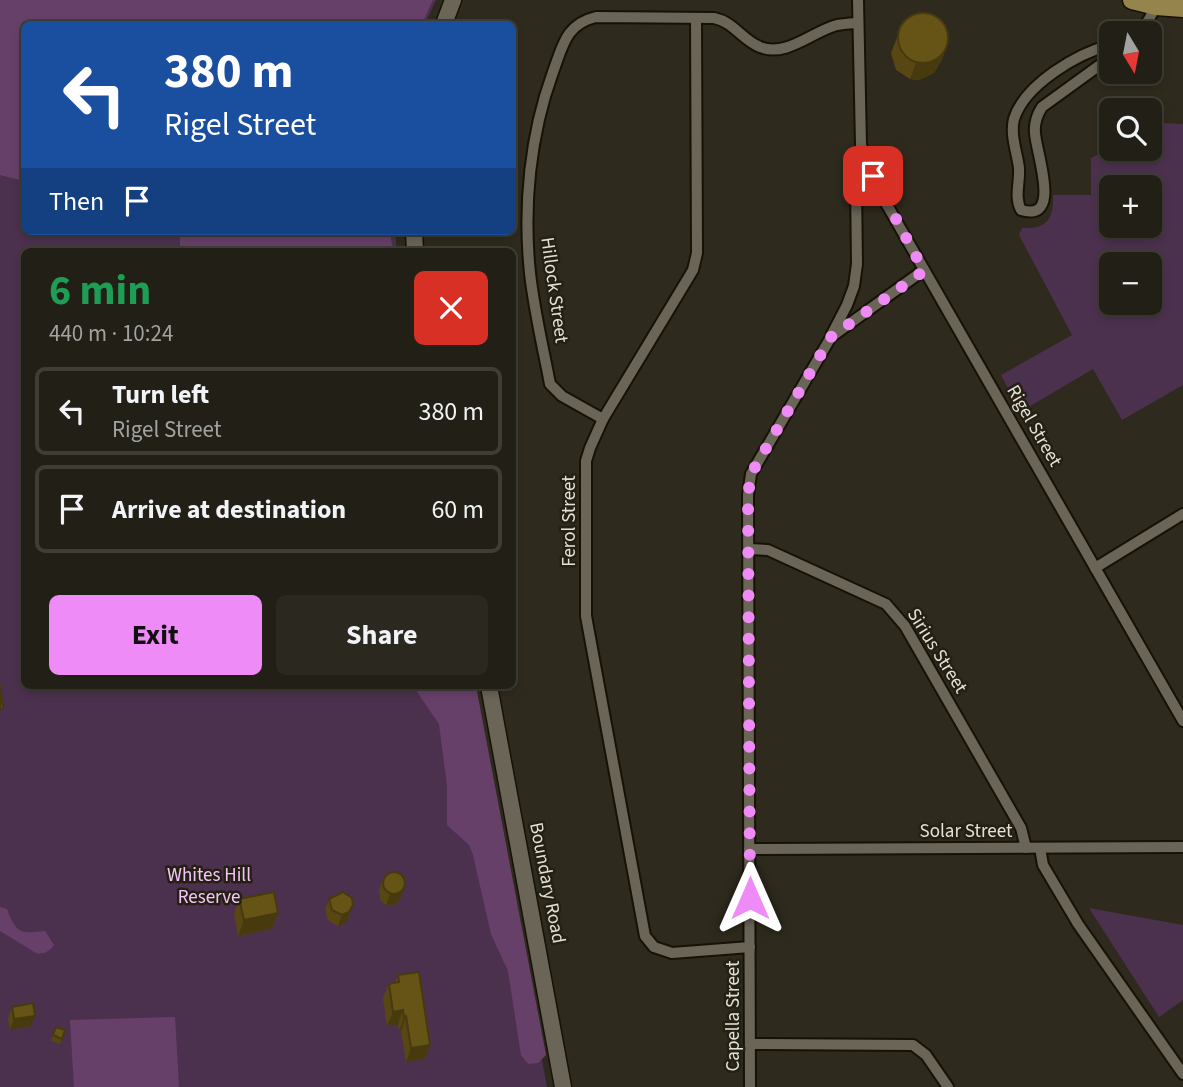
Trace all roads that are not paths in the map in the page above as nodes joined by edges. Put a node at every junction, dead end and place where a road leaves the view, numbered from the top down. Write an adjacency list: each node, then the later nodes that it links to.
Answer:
1 (453, 0): 7 (main road)
2 (858, 0): 9 (street, Capella Street)
3 (1132, 0): 4 (main road)
4 (1156, 6): 5 (main road); 8 (street)
5 (1183, 8)
6 (696, 18): 9 (street, Hillock Street); 15 (street, Ferol Street); 15 (street, Hillock Street)
7 (445, 21)
8 (1148, 21)
9 (858, 23): 12 (street, Capella Street)
10 (1099, 49): 11 (street)
11 (1099, 66)
12 (861, 145): 13 (street, Rigel Street); 14 (street, Capella Street)
13 (924, 271): 14 (street, Capella Street); 18 (street, Rigel Street)
14 (831, 337): 17 (street, Capella Street)
15 (604, 419): 25 (street, Ferol Street)
16 (1183, 514): 18 (street)
17 (749, 549): 22 (street, Sirius Street); 24 (street, Capella Street)
18 (1095, 568): 20 (street, Rigel Street)
19 (490, 689): 28 (main road, Boundary Road)
20 (1183, 721)
21 (1183, 847): 23 (street, Solar Street)
22 (1026, 848): 23 (street, Solar Street); 24 (street, Solar Street)
23 (1040, 848): 27 (street)
24 (749, 849): 25 (street, Capella Street)
25 (750, 947): 26 (street, Capella Street)
26 (750, 1044): 29 (street, Capella Street); 30 (street)
27 (1183, 1074)
28 (563, 1087)
29 (750, 1087)
30 (948, 1087)

